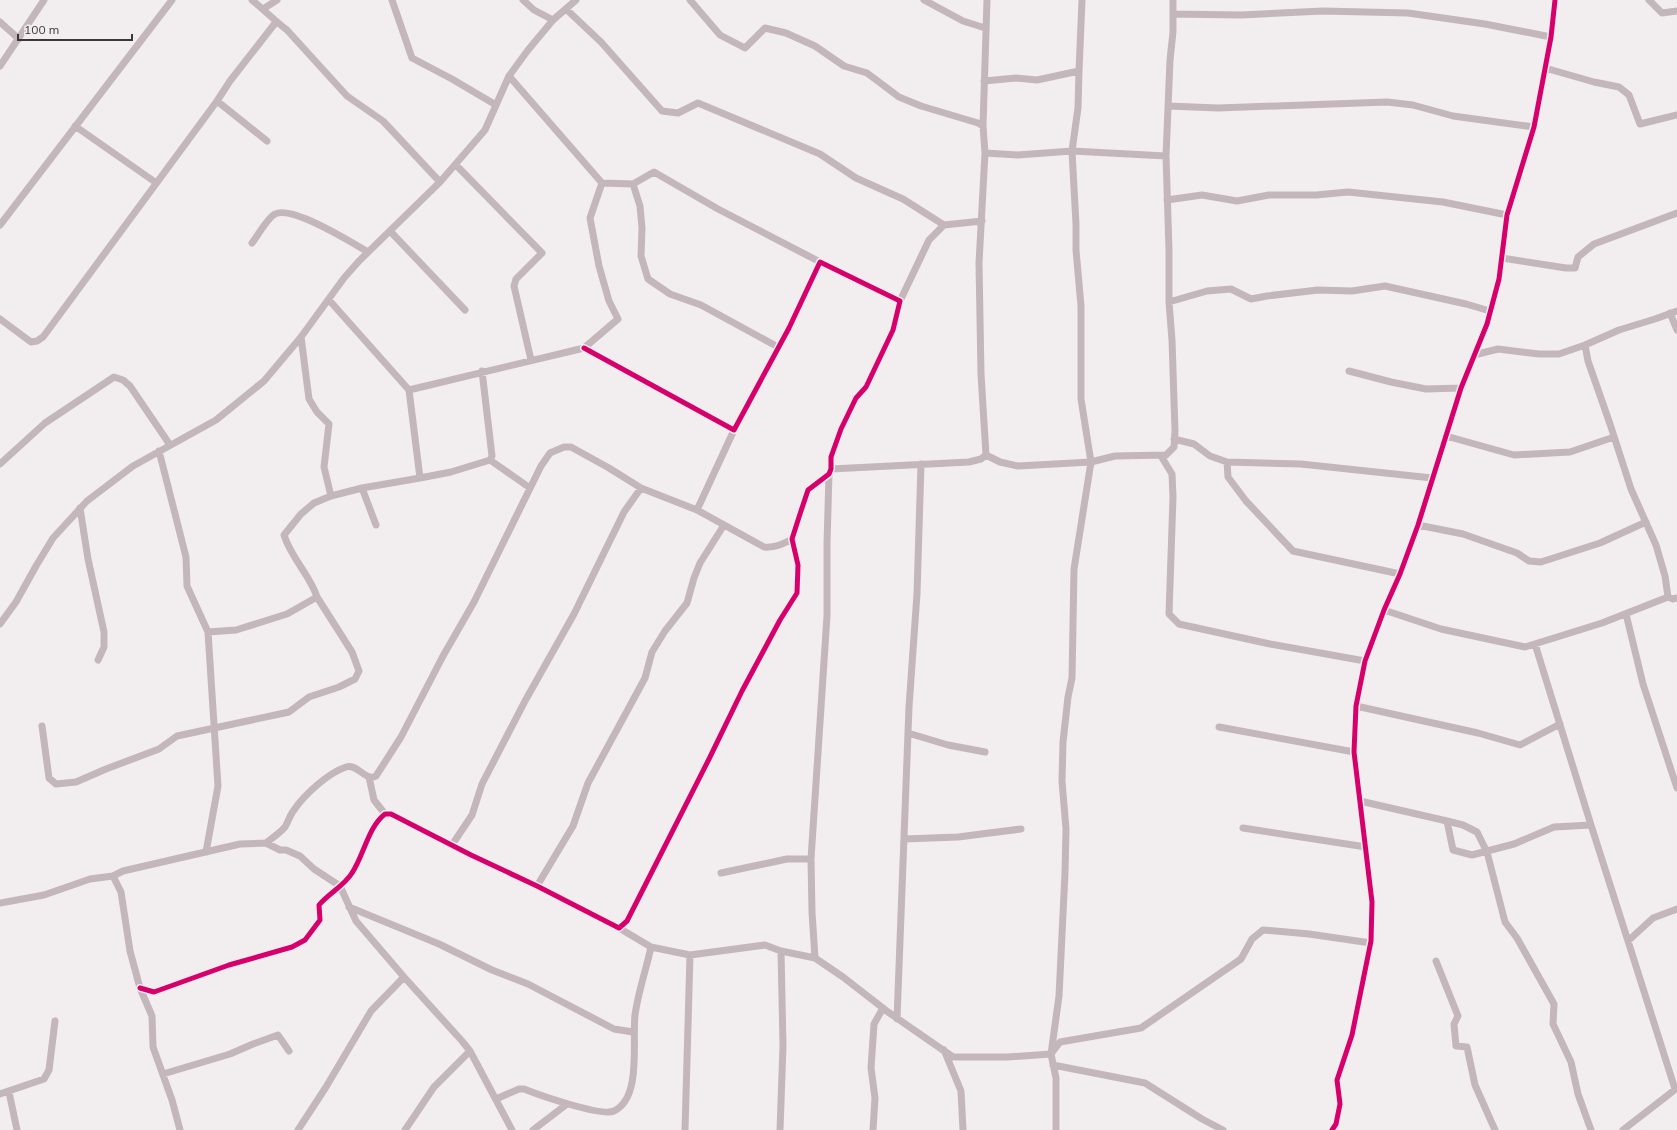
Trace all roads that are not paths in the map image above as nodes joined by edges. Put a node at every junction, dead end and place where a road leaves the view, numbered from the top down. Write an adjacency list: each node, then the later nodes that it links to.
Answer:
1 (44, 0): 24 (street)
2 (172, 0): 34 (street)
3 (252, 0): 15 (street)
4 (277, 0): 15 (street)
5 (392, 0): 31 (street)
6 (523, 0): 19 (street)
7 (576, 0): 16 (street)
8 (690, 0): 35 (street)
9 (924, 0): 22 (street)
10 (987, 0): 22 (street)
11 (1082, 0): 27 (street)
12 (1173, 0): 18 (street)
13 (1555, 0): 23 (street)
14 (1648, 0): 17 (street)
15 (263, 9): 21 (street)
16 (566, 9): 19 (street); 50 (street)
17 (1677, 11)
18 (1173, 14): 23 (street); 32 (street)
19 (553, 20): 28 (street)
20 (0, 22): 24 (street)
21 (276, 22): 30 (street); 43 (street)
22 (985, 28): 29 (street)
23 (1551, 38): 26 (street)
24 (19, 39): 25 (street)
25 (0, 66)
26 (1545, 68): 33 (street); 36 (street)
27 (1079, 71): 29 (street); 38 (street)
28 (509, 76): 31 (street); 44 (street)
29 (984, 81): 35 (street)
30 (217, 101): 37 (street); 42 (street)
31 (496, 105): 41 (street)
32 (1168, 106): 36 (street); 40 (street)
33 (1677, 115)
34 (75, 126): 42 (street); 51 (street)
35 (983, 126): 39 (street)
36 (1534, 127): 48 (street)
37 (267, 141)
38 (1072, 151): 39 (street); 40 (street); 84 (street)
39 (985, 153): 49 (street)
40 (1166, 156): 46 (street)
41 (456, 165): 43 (street); 70 (street)
42 (155, 182): 63 (street)
43 (440, 182): 52 (street)
44 (602, 183): 45 (street); 68 (street)
45 (633, 184): 56 (street); 67 (street)
46 (1167, 200): 48 (street); 59 (street)
47 (1677, 212): 55 (street)
48 (1507, 215): 55 (street)
49 (982, 221): 50 (street); 81 (street)
50 (944, 225): 58 (street)
51 (0, 226)
52 (390, 231): 54 (street); 60 (street)
53 (252, 243): 54 (street)
54 (368, 252): 57 (street)
55 (1502, 258): 61 (street)
56 (820, 262): 58 (street); 67 (street)
57 (328, 300): 65 (street); 74 (street)
58 (900, 301): 88 (street)
59 (1169, 302): 61 (street); 78 (street)
60 (465, 310)
61 (1490, 311): 69 (street)
62 (1674, 312): 64 (street); 66 (street)
63 (0, 319)
64 (1677, 330)
65 (301, 337): 79 (street); 94 (street)
66 (1585, 344): 69 (street); 77 (street)
67 (778, 347): 75 (street)
68 (584, 348): 70 (street); 75 (street)
69 (1474, 355): 73 (street)
70 (531, 360): 72 (street)
71 (1349, 371): 73 (street)
72 (482, 372): 74 (street); 83 (street)
73 (1461, 388): 76 (street)
74 (409, 390): 89 (street)
75 (734, 430): 96 (street)
76 (1446, 436): 77 (street); 90 (street)
77 (1614, 437): 97 (street)
78 (1174, 439): 82 (street); 85 (street)
79 (170, 444): 80 (street); 86 (street)
80 (159, 451): 95 (street); 109 (street)
81 (986, 455): 84 (street); 87 (street)
82 (1161, 456): 84 (street); 112 (street)
83 (490, 460): 89 (street); 92 (street)
84 (1091, 462): 160 (street)
85 (1227, 462): 90 (street); 102 (street)
86 (0, 464)
87 (921, 464): 88 (street); 118 (street)
88 (830, 471): 101 (street); 135 (street)
89 (420, 478): 91 (street)
90 (1432, 478): 100 (street)
91 (362, 488): 94 (street); 98 (street)
92 (530, 488): 93 (street); 121 (street)
93 (641, 488): 96 (street); 131 (street)
94 (331, 496): 103 (street)
95 (80, 508): 108 (street); 111 (street)
96 (697, 510): 99 (street)
97 (1646, 522): 100 (street); 104 (street)
98 (376, 524)
99 (724, 525): 101 (street); 139 (street)
100 (1418, 525): 102 (street)
101 (792, 539): 143 (street)
102 (1400, 574): 106 (street)
103 (317, 597): 109 (street); 116 (street)
104 (1668, 597): 105 (street); 107 (street)
105 (1677, 598)
106 (1384, 610): 110 (street); 112 (street)
107 (1626, 614): 110 (street); 122 (street)
108 (0, 624)
109 (208, 632): 116 (street)
110 (1535, 644): 114 (street)
111 (98, 660)
112 (1365, 660): 113 (street)
113 (1356, 706): 114 (street); 120 (street)
114 (1560, 724): 126 (street)
115 (42, 726): 116 (street)
116 (215, 727): 133 (street)
117 (1219, 727): 120 (street)
118 (908, 733): 119 (street); 129 (street)
119 (985, 752)
120 (1354, 752): 123 (street)
121 (369, 777): 124 (street); 130 (street)
122 (1677, 788)
123 (1360, 801): 125 (street); 132 (street)
124 (385, 814): 131 (street); 138 (street)
125 (1447, 821): 134 (street); 134 (street)
126 (1590, 825): 134 (street); 144 (street)
127 (1243, 828): 132 (street)
128 (1022, 829): 129 (street)
129 (904, 839): 154 (street)
130 (266, 844): 133 (street); 138 (street)
131 (452, 845): 139 (street)
132 (1366, 847): 145 (street)
133 (206, 852): 137 (street)
134 (1487, 852): 183 (street)
135 (811, 859): 136 (street); 149 (street)
136 (721, 874)
137 (113, 876): 140 (street); 152 (street)
138 (340, 886): 141 (street); 152 (street)
139 (537, 886): 143 (street)
140 (0, 903)
141 (349, 907): 151 (street); 156 (street)
142 (1677, 909): 144 (street)
143 (619, 928): 146 (street)
144 (1628, 942): 163 (street)
145 (1371, 943): 160 (street); 181 (street)
146 (651, 948): 148 (street); 156 (street)
147 (781, 951): 148 (street); 149 (street); 176 (street)
148 (690, 955): 175 (street)
149 (815, 958): 153 (street)
150 (1436, 961): 182 (street)
151 (404, 977): 159 (street); 171 (street)
152 (140, 988): 162 (street)
153 (883, 1008): 154 (street); 177 (street)
154 (897, 1018): 157 (street)
155 (56, 1021): 164 (street)
156 (633, 1032): 167 (street)
157 (944, 1049): 160 (street); 178 (street)
158 (289, 1051): 162 (street)
159 (470, 1051): 166 (street); 172 (street)
160 (1051, 1054): 161 (street)
161 (1053, 1065): 179 (street); 180 (street)
162 (163, 1074): 170 (street)
163 (1676, 1088): 168 (street)
164 (9, 1092): 165 (street); 169 (street)
165 (0, 1094)
166 (496, 1099): 167 (street); 173 (street)
167 (567, 1104): 174 (street)
168 (1626, 1129)
169 (17, 1130)
170 (180, 1130)
171 (298, 1130)
172 (405, 1130)
173 (512, 1130)
174 (533, 1130)
175 (685, 1130)
176 (780, 1130)
177 (873, 1130)
178 (963, 1130)
179 (1056, 1130)
180 (1223, 1130)
181 (1332, 1130)
182 (1495, 1130)
183 (1591, 1130)

